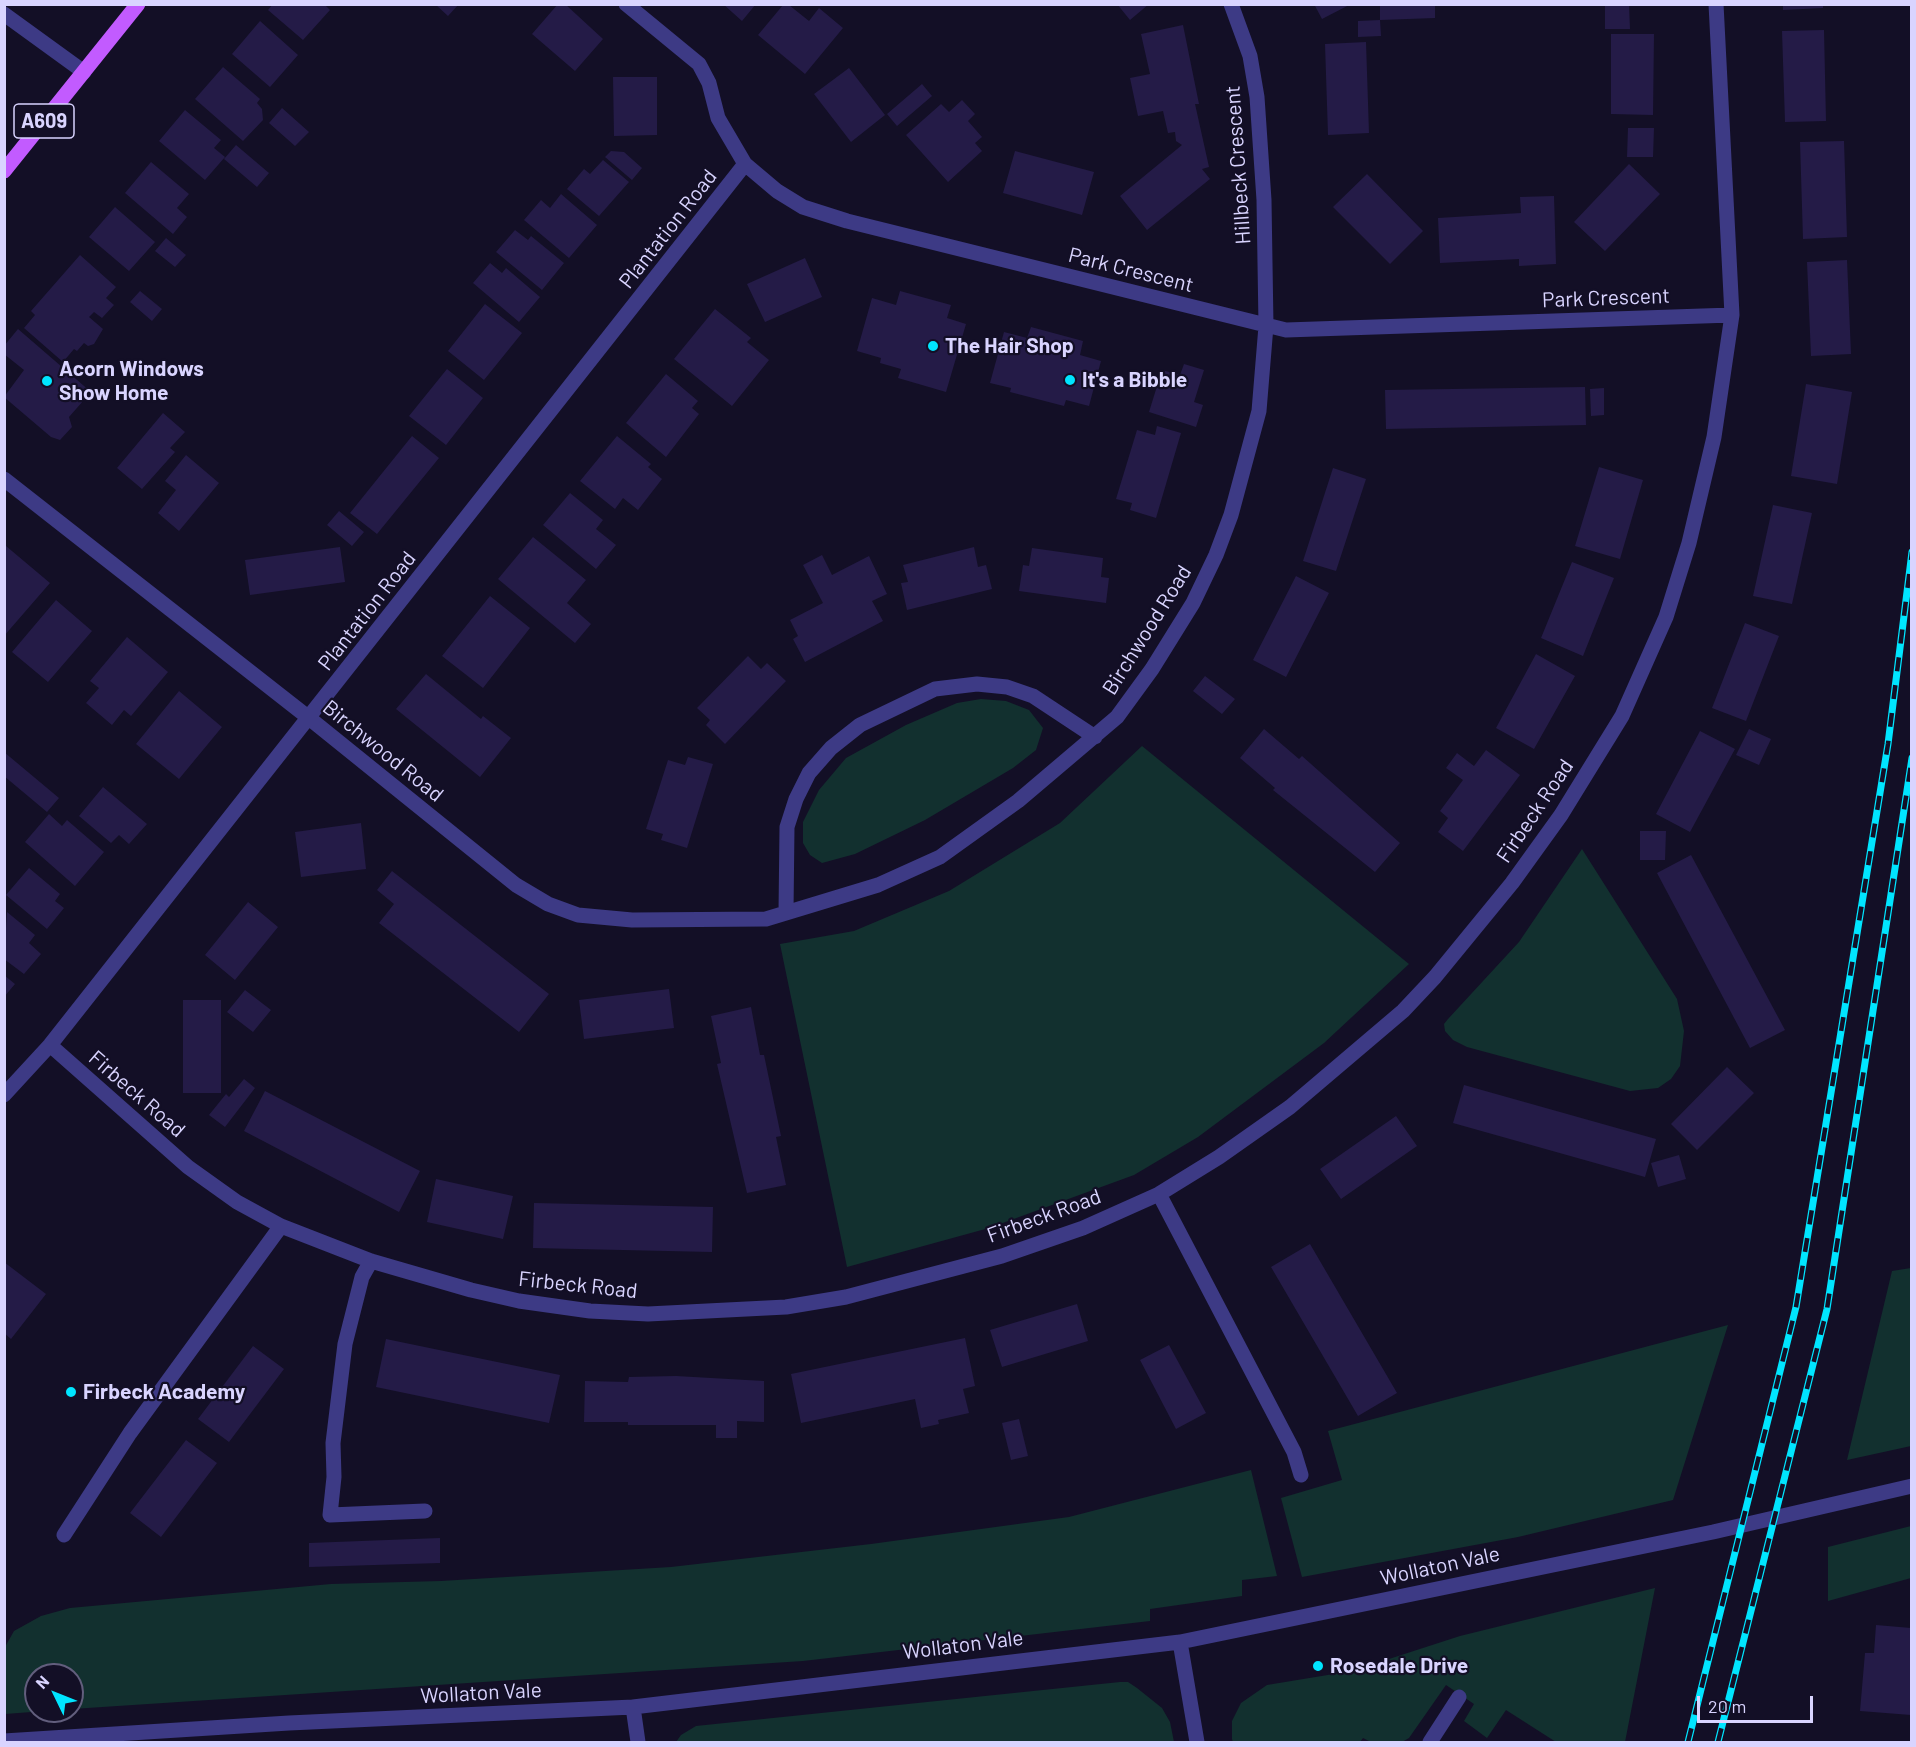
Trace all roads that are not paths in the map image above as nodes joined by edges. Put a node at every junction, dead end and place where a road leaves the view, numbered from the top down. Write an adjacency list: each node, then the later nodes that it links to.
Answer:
1 (138, 4): 6 (main road, A609)
2 (626, 4): 7 (street, Park Crescent)
3 (1231, 4): 10 (street, Hillbeck Crescent)
4 (1716, 4): 9 (street)
5 (4, 14): 6 (street)
6 (84, 72): 8 (main road, A609)
7 (745, 164): 10 (street, Park Crescent); 12 (street, Plantation Road)
8 (4, 171)
9 (1732, 315): 10 (street, Park Crescent); 17 (street, Firbeck Road)
10 (1266, 326): 13 (street, Birchwood Road)
11 (4, 479): 12 (street, Birchwood Road)
12 (309, 718): 14 (street, Birchwood Road); 15 (street, Plantation Road)
13 (1095, 737): 14 (street, Birchwood Road); 14 (street)
14 (786, 912)
15 (50, 1045): 16 (street, Plantation Road); 18 (street, Firbeck Road)
16 (4, 1095)
17 (1159, 1194): 19 (street, Firbeck Road); 20 (street)
18 (280, 1226): 19 (street, Firbeck Road); 23 (street)
19 (371, 1261): 22 (street)
20 (1301, 1475)
21 (1911, 1486): 24 (street, Wollaton Vale)
22 (425, 1511)
23 (64, 1535)
24 (1180, 1642): 26 (street, Wollaton Vale); 30 (street)
25 (1459, 1697): 31 (street)
26 (633, 1707): 27 (street, Wollaton Vale); 29 (street)
27 (211, 1736): 28 (street, Wollaton Vale)
28 (4, 1742)
29 (638, 1743)
30 (1197, 1743)
31 (1430, 1743)

